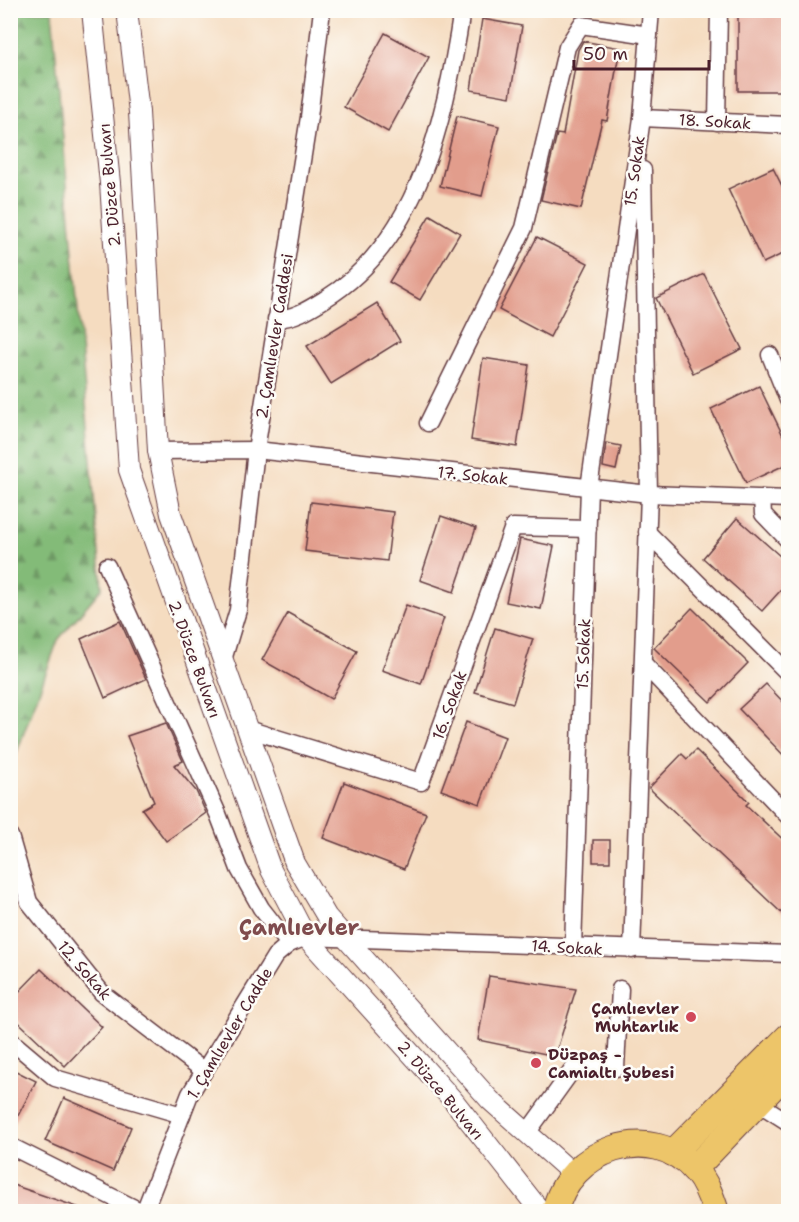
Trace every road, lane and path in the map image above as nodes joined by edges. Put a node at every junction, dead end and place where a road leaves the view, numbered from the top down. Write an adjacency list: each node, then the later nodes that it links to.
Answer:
1 (92, 10): 34 (street, 2. Düzce Bulvarı)
2 (127, 10): 16 (street, 2. Düzce Bulvarı)
3 (322, 10): 11 (street, 2. Çamlıevler Caddesi)
4 (462, 10): 11 (street)
5 (651, 10): 7 (street)
6 (719, 10): 9 (street)
7 (649, 35): 8 (street); 14 (street)
8 (642, 118): 9 (street, 18. Sokak); 17 (street, 15. Sokak); 18 (street, 15. Sokak)
9 (717, 122): 10 (street, 18. Sokak)
10 (789, 125)
11 (276, 319): 15 (street, 2. Çamlıevler Caddesi)
12 (770, 355): 13 (street)
13 (789, 400)
14 (428, 423)
15 (256, 450): 16 (street, 17. Sokak); 17 (street, 17. Sokak); 25 (street, 2. Çamlıevler Caddesi)
16 (158, 451): 25 (street, 2. Düzce Bulvarı)
17 (589, 488): 18 (street, 17. Sokak); 21 (street, 15. Sokak)
18 (649, 494): 19 (street, 17. Sokak); 22 (street, 15. Sokak)
19 (762, 498): 20 (street, 17. Sokak); 23 (street)
20 (789, 499)
21 (588, 529): 28 (street, 16. Sokak); 35 (street, 15. Sokak)
22 (648, 532): 26 (street, 15. Sokak); 27 (street)
23 (789, 540)
24 (107, 566): 34 (street)
25 (223, 660): 28 (street, 2. Düzce Bulvarı)
26 (643, 663): 29 (street); 36 (street, 15. Sokak)
27 (789, 673)
28 (247, 729): 33 (street, 2. Düzce Bulvarı)
29 (789, 816)
30 (10, 836): 32 (street, 12. Sokak)
31 (10, 889): 32 (street)
32 (29, 902): 41 (street, 12. Sokak)
33 (344, 936): 34 (street, 14. Sokak); 35 (street, 14. Sokak); 46 (street, 2. Düzce Bulvarı)
34 (297, 940): 41 (street, 1. Çamlıevler Cadde); 52 (street, 2. Düzce Bulvarı)
35 (573, 947): 36 (street, 14. Sokak)
36 (632, 950): 37 (street, 14. Sokak)
37 (789, 954)
38 (620, 989): 46 (street)
39 (789, 1037): 48 (main road)
40 (10, 1040): 44 (street)
41 (204, 1071): 44 (street, 1. Çamlıevler Cadde)
42 (789, 1071): 43 (main road)
43 (758, 1103): 45 (street); 49 (main road)
44 (182, 1114): 51 (street, 1. Çamlıevler Cadde)
45 (789, 1122)
46 (527, 1133): 50 (street, 2. Düzce Bulvarı)
47 (10, 1146): 51 (street)
48 (673, 1153): 49 (main road); 50 (main road)
49 (694, 1169): 54 (main road)
50 (572, 1173): 53 (main road)
51 (143, 1212)
52 (541, 1212)
53 (555, 1212)
54 (716, 1212)

